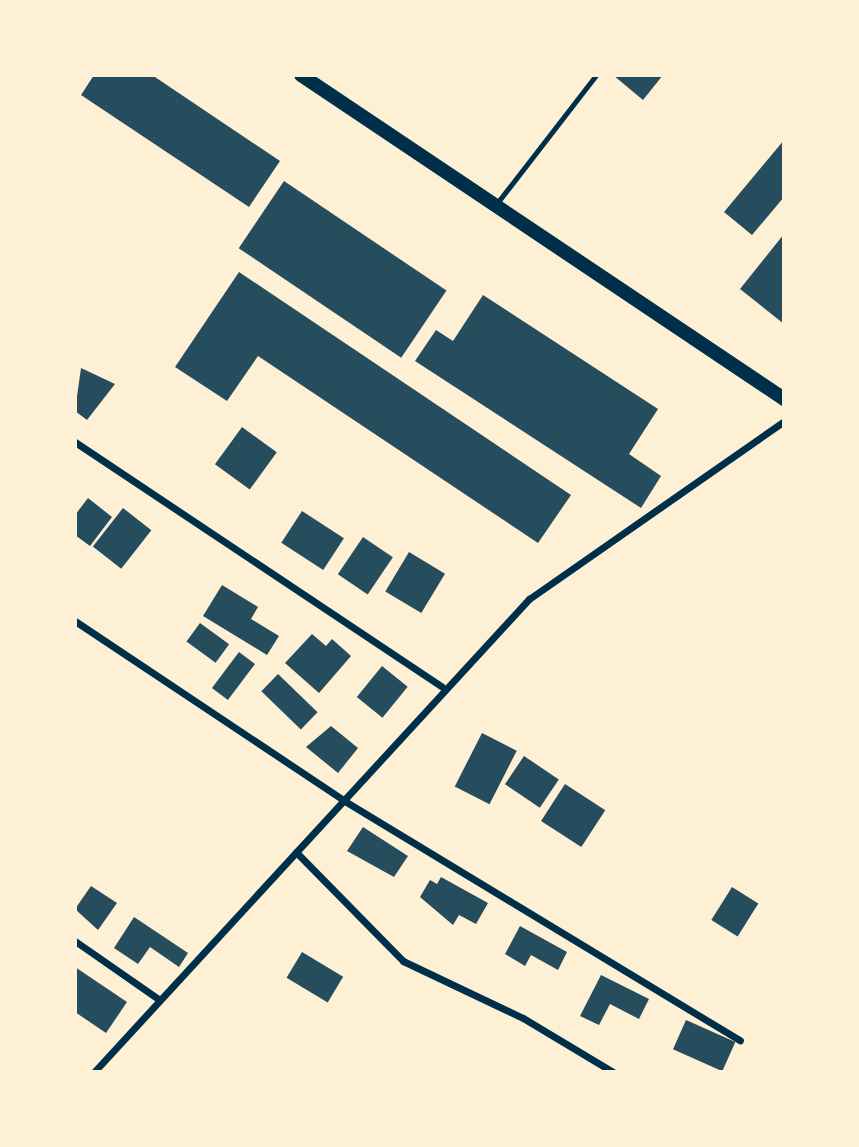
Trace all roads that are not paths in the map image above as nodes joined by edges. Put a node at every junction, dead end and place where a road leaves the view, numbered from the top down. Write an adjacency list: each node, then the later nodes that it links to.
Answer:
1 (301, 75): 3 (main road)
2 (596, 75): 3 (lane)
3 (495, 206): 4 (main road)
4 (784, 399)
5 (784, 421): 8 (street)
6 (75, 442): 8 (street)
7 (75, 621): 9 (street)
8 (442, 687): 9 (street)
9 (343, 800): 10 (street); 13 (street)
10 (296, 852): 12 (street); 15 (street)
11 (75, 941): 12 (street)
12 (160, 1000): 14 (street)
13 (740, 1040)
14 (94, 1072)
15 (613, 1072)

